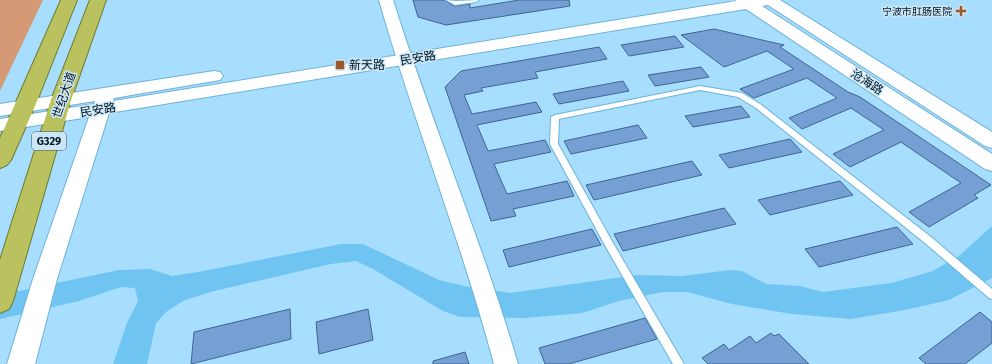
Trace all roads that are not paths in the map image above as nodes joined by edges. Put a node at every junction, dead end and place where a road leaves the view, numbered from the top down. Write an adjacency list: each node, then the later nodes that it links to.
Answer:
1 (69, 0): 11 (highway, G329)
2 (98, 0): 12 (highway, 世纪大道 / G329)
3 (386, 0): 9 (street)
4 (449, 0): 5 (lane)
5 (476, 0)
6 (705, 0): 9 (main road, 民安路)
7 (771, 0): 8 (main road, 民安路); 15 (main road, 沧海路)
8 (746, 2): 9 (main road, 民安路); 17 (main road, 沧海路)
9 (402, 54): 10 (main road, 民安路); 21 (street)
10 (104, 101): 12 (main road, 民安路); 20 (main road)
11 (25, 106): 12 (main road, 民安路); 13 (main road, 民安路); 14 (highway, G329)
12 (59, 108): 14 (main road, 民安路); 18 (highway, 世纪大道 / G329)
13 (0, 110)
14 (9, 124): 16 (highway, G329)
15 (992, 141)
16 (0, 160)
17 (992, 164)
18 (3, 292)
19 (992, 295): 22 (lane)
20 (21, 364)
21 (506, 364)
22 (679, 364)

